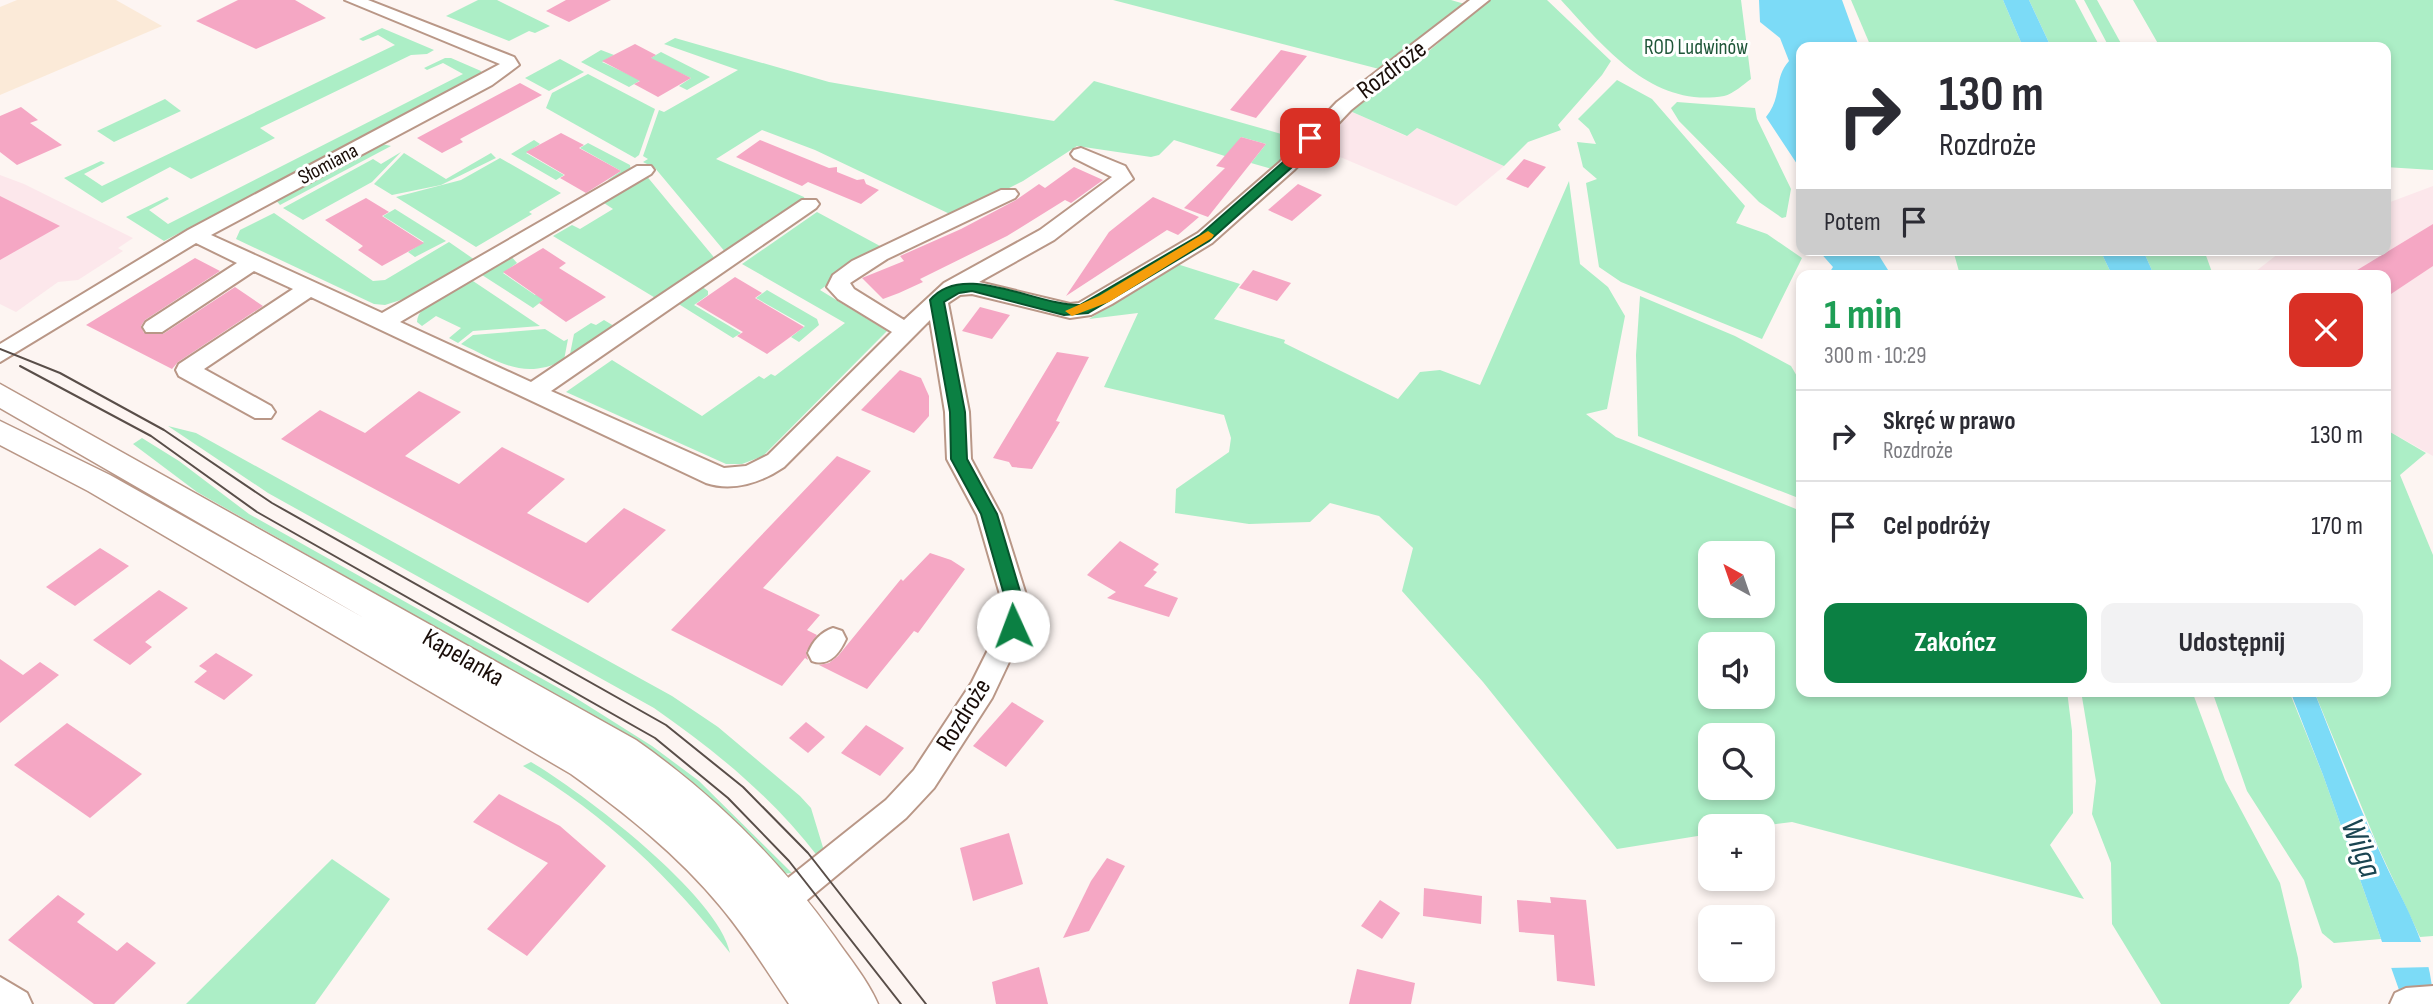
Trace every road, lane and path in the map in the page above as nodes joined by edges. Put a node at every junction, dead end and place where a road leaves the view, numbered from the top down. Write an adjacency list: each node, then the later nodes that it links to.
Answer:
1 (353, 0): 7 (street, Słomiana)
2 (1481, 0): 10 (street, Rozdroże)
3 (1081, 154): 10 (street)
4 (644, 170): 11 (street)
5 (1008, 194): 13 (street)
6 (810, 204): 15 (street)
7 (195, 235): 8 (street); 14 (street, Słomiana)
8 (253, 262): 9 (street); 12 (street)
9 (310, 289): 11 (street); 17 (street)
10 (941, 297): 13 (street); 19 (street, Rozdroże)
11 (383, 322): 15 (street)
12 (154, 327)
13 (907, 331): 15 (street)
14 (0, 354)
15 (531, 393)
16 (0, 395): 19 (main road, Kapelanka)
17 (263, 412)
18 (0, 432): 23 (main road, Kapelanka)
19 (784, 900): 24 (main road, Kapelanka)
20 (0, 993): 22 (street)
21 (2433, 1002): 25 (street)
22 (16, 1004)
23 (813, 1004)
24 (858, 1004)
25 (2406, 1004)

